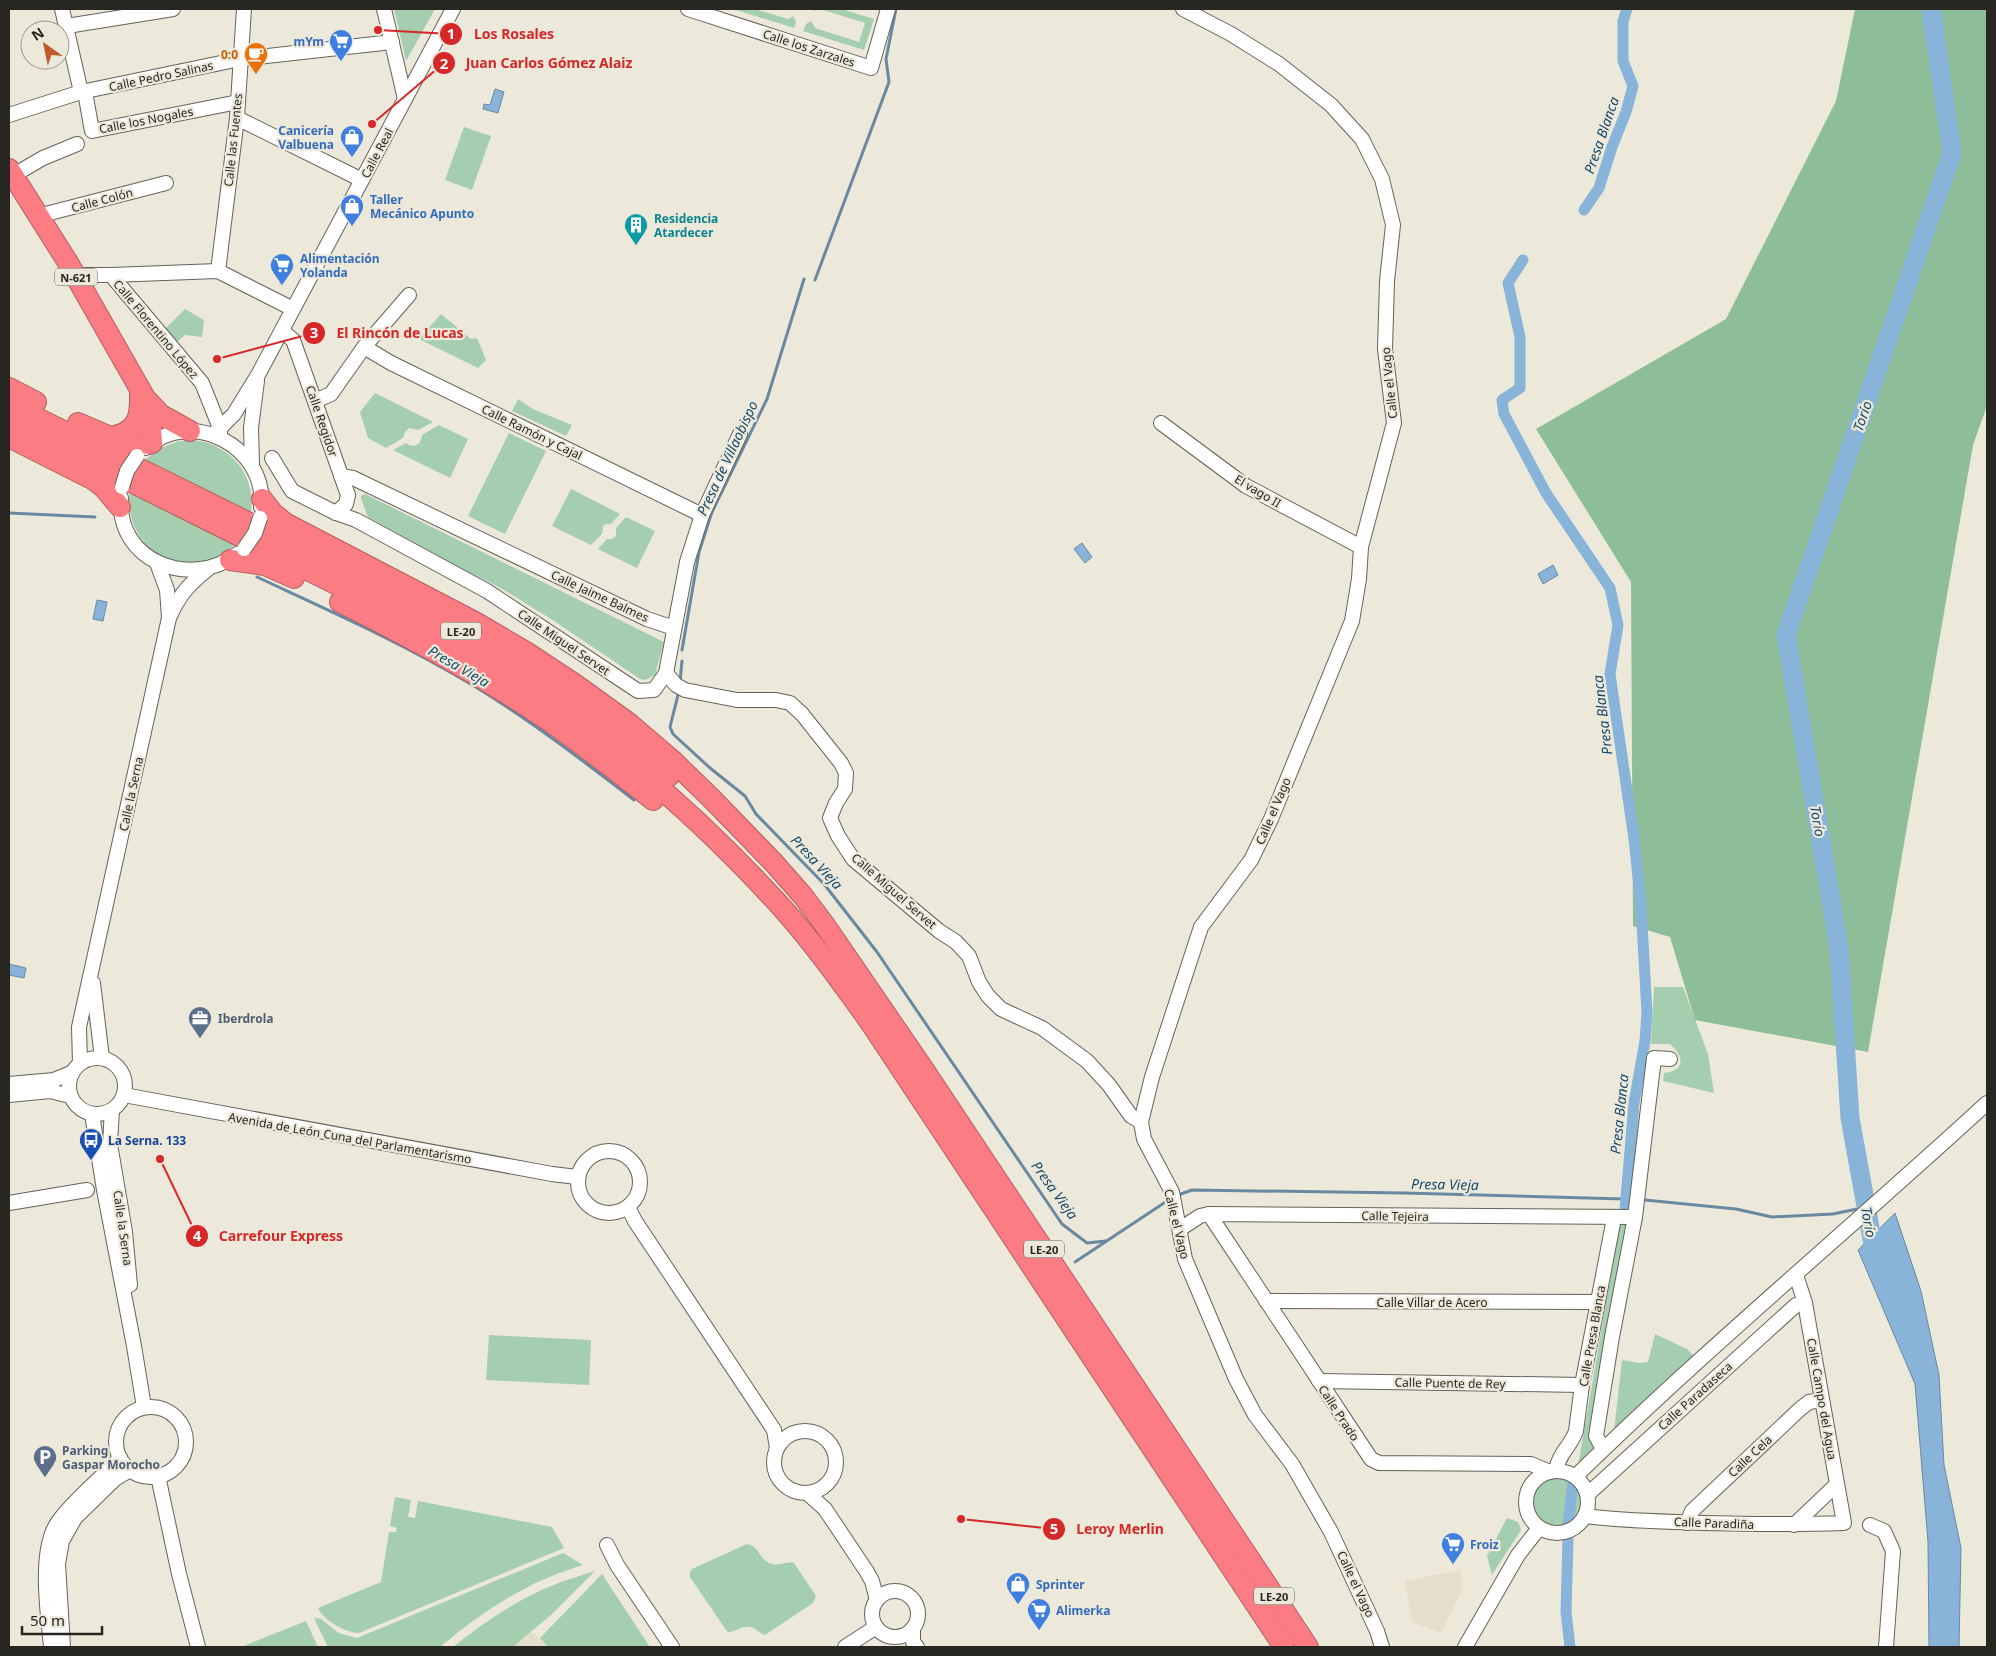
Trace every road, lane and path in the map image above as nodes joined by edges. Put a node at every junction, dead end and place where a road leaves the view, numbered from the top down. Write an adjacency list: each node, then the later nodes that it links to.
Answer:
1 (173, 9): 9 (street)
2 (244, 9): 12 (street, Calle las Fuentes)
3 (384, 9): 11 (street)
4 (453, 9): 14 (street, Calle Real)
5 (688, 9): 8 (street, Calle los Zarzales)
6 (887, 9): 8 (street, Calle los Zarzales)
7 (1182, 9): 52 (street, Calle el Vago)
8 (716, 13)
9 (70, 26)
10 (70, 38): 13 (street)
11 (392, 42): 12 (street, Calle Pedro Salinas); 14 (street)
12 (240, 59): 13 (street, Calle Pedro Salinas); 15 (street, Calle las Fuentes)
13 (83, 92): 15 (street, Calle los Nogales); 16 (street, Calle Pedro Salinas)
14 (405, 99): 20 (street, Calle Real)
15 (238, 102): 17 (street, Calle las Fuentes)
16 (9, 115)
17 (237, 118): 20 (street); 23 (street, Calle las Fuentes)
18 (77, 144): 19 (street)
19 (11, 172): 22 (highway, N-621)
20 (362, 180): 27 (street, Calle Real)
21 (166, 184): 22 (street, Calle Colón)
22 (38, 216): 24 (highway, N-621)
23 (218, 270): 25 (street); 27 (street)
24 (75, 275): 25 (street); 32 (highway, N-621)
25 (111, 275): 38 (street, Calle Florentino López)
26 (409, 294): 29 (street)
27 (293, 309): 28 (street, Calle Real)
28 (282, 331): 30 (street, Calle Real); 33 (street, Calle Regidor)
29 (364, 347): 33 (street); 50 (street, Calle Ramón y Cajal)
30 (258, 375): 38 (street, Calle Real); 44 (street, Calle Real)
31 (9, 388): 41 (highway)
32 (142, 393): 37 (highway, N-621); 41 (highway); 42 (highway, N-621)
33 (316, 401): 45 (street, Calle Regidor)
34 (9, 404): 59 (highway, LE-20)
35 (9, 422): 61 (highway, LE-20)
36 (1161, 423): 52 (street, El vago II)
37 (190, 431): 38 (street); 42 (street)
38 (218, 433): 44 (street)
39 (740, 434): 50 (street)
40 (9, 437): 47 (highway)
41 (110, 438): 42 (highway)
42 (146, 448): 47 (street, bridge)
43 (272, 458): 49 (street)
44 (252, 465): 48 (street)
45 (341, 476): 46 (street, Calle Regidor); 57 (street, Calle Jaime Balmes)
46 (348, 495): 49 (street); 51 (street)
47 (121, 497): 54 (street)
48 (261, 508): 53 (street, bridge); 59 (highway)
49 (336, 513): 51 (street, Calle Miguel Servet)
50 (702, 515): 57 (street)
51 (356, 520): 58 (street, Calle Miguel Servet)
52 (1361, 547): 72 (street, Calle el Vago)
53 (237, 554): 55 (street); 61 (highway)
54 (156, 563): 55 (street); 56 (street, Calle la Serna)
55 (208, 569): 56 (street, Calle la Serna)
56 (169, 618): 60 (street, Calle la Serna)
57 (674, 628): 58 (street)
58 (666, 673): 72 (street, Calle Miguel Servet)
59 (844, 956): 120 (highway, LE-20)
60 (92, 970): 62 (street, Calle la Serna); 64 (street, Calle la Serna)
61 (872, 1024): 119 (highway, LE-20)
62 (102, 1058): 64 (street); 67 (street)
63 (1670, 1059): 76 (street, Calle Presa Blanca)
64 (76, 1068): 65 (street); 68 (street, Calle la Serna)
65 (9, 1084)
66 (9, 1095): 68 (street)
67 (124, 1095): 70 (street); 73 (street, Avenida de León Cuna del Parlamentarismo)
68 (70, 1096): 71 (street)
69 (1987, 1103): 81 (street)
70 (112, 1110): 71 (street); 85 (street, Calle la Serna)
71 (92, 1114): 85 (street, Calle la Serna)
72 (1141, 1122): 80 (street, Calle el Vago)
73 (577, 1177): 77 (street); 77 (street)
74 (87, 1190): 75 (street)
75 (9, 1203)
76 (1636, 1206): 79 (street); 93 (street, Calle Presa Blanca)
77 (628, 1208): 90 (street)
78 (1208, 1214): 79 (street, Calle Tejeira); 80 (street, Calle Tejeira); 82 (street, Calle Prado)
79 (1614, 1218): 83 (street, Calle Presa Blanca)
80 (1180, 1229): 121 (street, Calle el Vago)
81 (1796, 1274): 84 (street, Calle Campo del Agua); 93 (street)
82 (1266, 1301): 83 (street, Calle Villar de Acero); 86 (street, Calle Prado)
83 (1597, 1302): 87 (street, Calle Presa Blanca)
84 (1805, 1303): 88 (street, Calle Campo del Agua); 102 (street, Calle Paradaseca)
85 (134, 1346): 89 (street, Calle la Serna)
86 (1319, 1381): 87 (street, Calle Puente de Rey); 96 (street, Calle Prado)
87 (1582, 1385): 96 (street, Calle Presa Blanca)
88 (1822, 1400): 99 (street, Calle Campo del Agua); 105 (street, Calle Cela)
89 (144, 1407): 94 (street); 97 (street)
90 (774, 1430): 91 (street); 92 (street)
91 (790, 1435): 92 (street); 100 (street)
92 (777, 1448): 101 (street)
93 (1603, 1449): 98 (street)
94 (120, 1458): 95 (street); 114 (street)
95 (130, 1470): 97 (street); 115 (street)
96 (1553, 1472): 98 (street); 109 (street)
97 (158, 1476): 116 (street)
98 (1576, 1476): 102 (street)
99 (1837, 1484): 106 (street, Calle Campo del Agua); 107 (street)
100 (825, 1486): 101 (street); 103 (street)
101 (807, 1493): 103 (street)
102 (1588, 1494): 104 (street)
103 (825, 1509): 111 (street)
104 (1585, 1516): 105 (street, Calle Paradiña); 109 (street)
105 (1687, 1522): 107 (street, Calle Paradiña)
106 (1844, 1524): 107 (street, Calle Paradiña)
107 (1794, 1525)
108 (1870, 1525): 123 (street)
109 (1539, 1528): 122 (street)
110 (607, 1545): 117 (street)
111 (883, 1596): 112 (street); 113 (street)
112 (876, 1627): 113 (street); 118 (street)
113 (911, 1638)
114 (51, 1647)
115 (63, 1647)
116 (198, 1647)
117 (672, 1647)
118 (845, 1647)
119 (1284, 1647)
120 (1308, 1647)
121 (1382, 1647)
122 (1465, 1647)
123 (1886, 1647)

